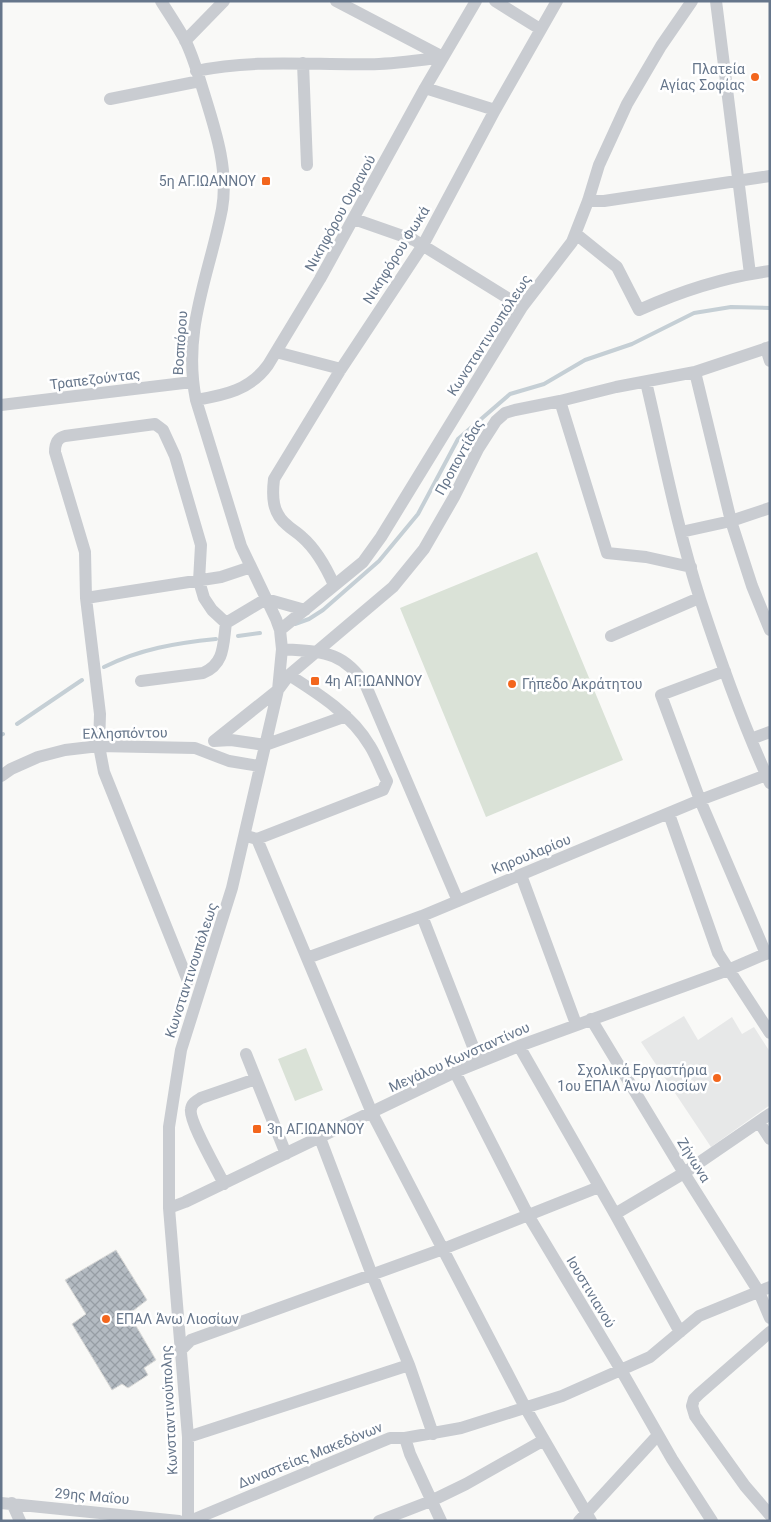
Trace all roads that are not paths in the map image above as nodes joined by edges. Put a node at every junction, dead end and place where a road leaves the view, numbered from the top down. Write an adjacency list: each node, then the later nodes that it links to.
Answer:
1 (161, 1): 10 (street, Βοσπόρου)
2 (224, 1): 10 (street)
3 (336, 1): 11 (street)
4 (476, 1): 11 (street, Νικηφόρου Ουρανού)
5 (495, 1): 9 (street)
6 (557, 1): 9 (street, Νικηφόρου Φωκά)
7 (692, 1): 20 (street, Κωνσταντινουπόλεως)
8 (716, 1): 19 (street)
9 (540, 29): 16 (street, Νικηφόρου Φωκά)
10 (186, 42): 13 (street, Βοσπόρου)
11 (444, 57): 12 (street); 14 (street, Νικηφόρου Ουρανού)
12 (303, 63): 13 (street); 17 (street)
13 (198, 76): 15 (street); 31 (street, Βοσπόρου)
14 (425, 88): 16 (street); 21 (street, Νικηφόρου Ουρανού)
15 (110, 99)
16 (495, 110): 23 (street, Νικηφόρου Φωκά)
17 (307, 165)
18 (770, 176): 19 (street)
19 (738, 181): 20 (street); 25 (street)
20 (588, 201): 22 (street, Κωνσταντινουπόλεως)
21 (354, 220): 23 (street); 27 (street, Νικηφόρου Ουρανού)
22 (576, 234): 25 (street); 26 (street, Κωνσταντινουπόλεως)
23 (423, 245): 26 (street); 29 (street, Νικηφόρου Φωκά)
24 (770, 271): 25 (street)
25 (750, 274)
26 (522, 307): 42 (street, Κωνσταντινουπόλεως)
27 (276, 352): 29 (street); 33 (street, Νικηφόρου Ουρανού)
28 (768, 352): 30 (street, Προποντίδας)
29 (341, 369): 42 (street, Νικηφόρου Φωκά)
30 (695, 372): 32 (street, Προποντίδας); 37 (street)
31 (192, 382): 33 (street, Βοσπόρου); 35 (street, Τραπεζούντας)
32 (646, 382): 34 (street, Προποντίδας); 38 (street)
33 (196, 400): 40 (street, Βοσπόρου)
34 (560, 401): 39 (street); 52 (street, Προποντίδας)
35 (1, 405)
36 (770, 508): 37 (street)
37 (731, 521): 38 (street); 49 (street)
38 (681, 532): 39 (street)
39 (691, 567): 44 (street)
40 (251, 568): 41 (street); 45 (street, Βοσπόρου)
41 (199, 581): 43 (street); 43 (street); 47 (street)
42 (334, 585): 46 (street, Κωνσταντινουπόλεως)
43 (86, 598): 62 (street)
44 (699, 598): 50 (street); 53 (street)
45 (266, 599): 46 (street); 47 (street); 48 (street, Βοσπόρου)
46 (306, 610): 48 (street)
47 (226, 623): 55 (street)
48 (280, 630): 51 (street, Βοσπόρου)
49 (770, 630)
50 (611, 636)
51 (282, 650): 52 (street); 56 (street, Βοσπόρου)
52 (318, 651): 54 (street, Προποντίδας); 71 (street)
53 (725, 671): 59 (street); 67 (street)
54 (289, 676): 56 (street, Προποντίδας); 57 (street)
55 (141, 681)
56 (278, 690): 60 (street); 61 (street, Βοσπόρου)
57 (346, 716): 61 (street); 69 (street)
58 (770, 732): 59 (street)
59 (752, 739): 66 (street)
60 (214, 740): 61 (street, Ελλησπόντου); 63 (street, Ελλησπόντου)
61 (265, 744): 64 (street, Κωνσταντινουπόλεως)
62 (99, 746): 63 (street, Ελλησπόντου); 65 (street, Ελλησπόντου); 76 (street)
63 (195, 748): 64 (street, Ελλησπόντου)
64 (259, 766): 69 (street, Κωνσταντινουπόλεως)
65 (1, 776)
66 (768, 779): 67 (street, Κηρουλαρίου)
67 (700, 800): 68 (street, Κηρουλαρίου); 73 (street)
68 (669, 814): 70 (street, Κηρουλαρίου); 75 (street)
69 (251, 838): 74 (street); 94 (street, Κωνσταντινουπόλεως)
70 (521, 875): 71 (street, Κηρουλαρίου); 78 (street)
71 (458, 901): 72 (street, Κηρουλαρίου)
72 (422, 916): 74 (street, Κηρουλαρίου); 82 (street)
73 (768, 953): 75 (street, Μεγάλου Κωνσταντίνου)
74 (307, 958): 85 (street)
75 (728, 970): 77 (street, Μεγάλου Κωνσταντίνου); 79 (street)
76 (188, 981)
77 (591, 1019): 78 (street, Μεγάλου Κωνσταντίνου); 91 (street, Ζήνωνα)
78 (576, 1024): 80 (street, Μεγάλου Κωνσταντίνου)
79 (770, 1033)
80 (519, 1046): 82 (street, Μεγάλου Κωνσταντίνου); 93 (street)
81 (246, 1054): 84 (street)
82 (479, 1062): 83 (street, Μεγάλου Κωνσταντίνου)
83 (455, 1072): 85 (street, Μεγάλου Κωνσταντίνου); 96 (street, Ιουστινιανού)
84 (256, 1079): 90 (street); 92 (street)
85 (372, 1112): 88 (street, Μεγάλου Κωνσταντίνου); 97 (street)
86 (770, 1114): 87 (street)
87 (759, 1122): 89 (street); 91 (street)
88 (320, 1138): 90 (street, Μεγάλου Κωνσταντίνου); 98 (street)
89 (770, 1139)
90 (286, 1154): 92 (street, Μεγάλου Κωνσταντίνου)
91 (684, 1173): 95 (street); 99 (street, Ζήνωνα)
92 (224, 1184): 94 (street, Μεγάλου Κωνσταντίνου)
93 (599, 1186): 95 (street); 96 (street)
94 (169, 1208): 103 (street, Κωνσταντινούπολης)
95 (616, 1214): 101 (street)
96 (528, 1216): 97 (street); 105 (street, Ιουστινιανού)
97 (443, 1249): 98 (street); 106 (street)
98 (372, 1275): 103 (street); 104 (street)
99 (764, 1290): 100 (street, Ζήνωνα); 101 (street, Δυναστείας Μακεδόνων)
100 (770, 1318)
101 (680, 1332): 105 (street, Δυναστείας Μακεδόνων)
102 (770, 1332): 114 (street)
103 (181, 1350): 109 (street, Κωνσταντινούπολης)
104 (409, 1365): 107 (street); 109 (street)
105 (621, 1370): 106 (street, Δυναστείας Μακεδόνων); 108 (street, Ιουστινιανού)
106 (525, 1407): 107 (street, Δυναστείας Μακεδόνων); 111 (street)
107 (433, 1434): 110 (street, Δυναστείας Μακεδόνων)
108 (658, 1435): 115 (street); 121 (street, Ιουστινιανού)
109 (188, 1437): 118 (street, Κωνσταντινούπολης)
110 (406, 1438): 112 (street); 118 (street, Δυναστείας Μακεδόνων)
111 (544, 1440): 112 (street); 115 (street)
112 (431, 1501): 119 (street); 120 (street)
113 (6, 1503): 116 (street); 117 (street, 29ης Μαΐου)
114 (770, 1515)
115 (585, 1518)
116 (20, 1521)
117 (179, 1521)
118 (190, 1521)
119 (378, 1521)
120 (440, 1521)
121 (712, 1521)

